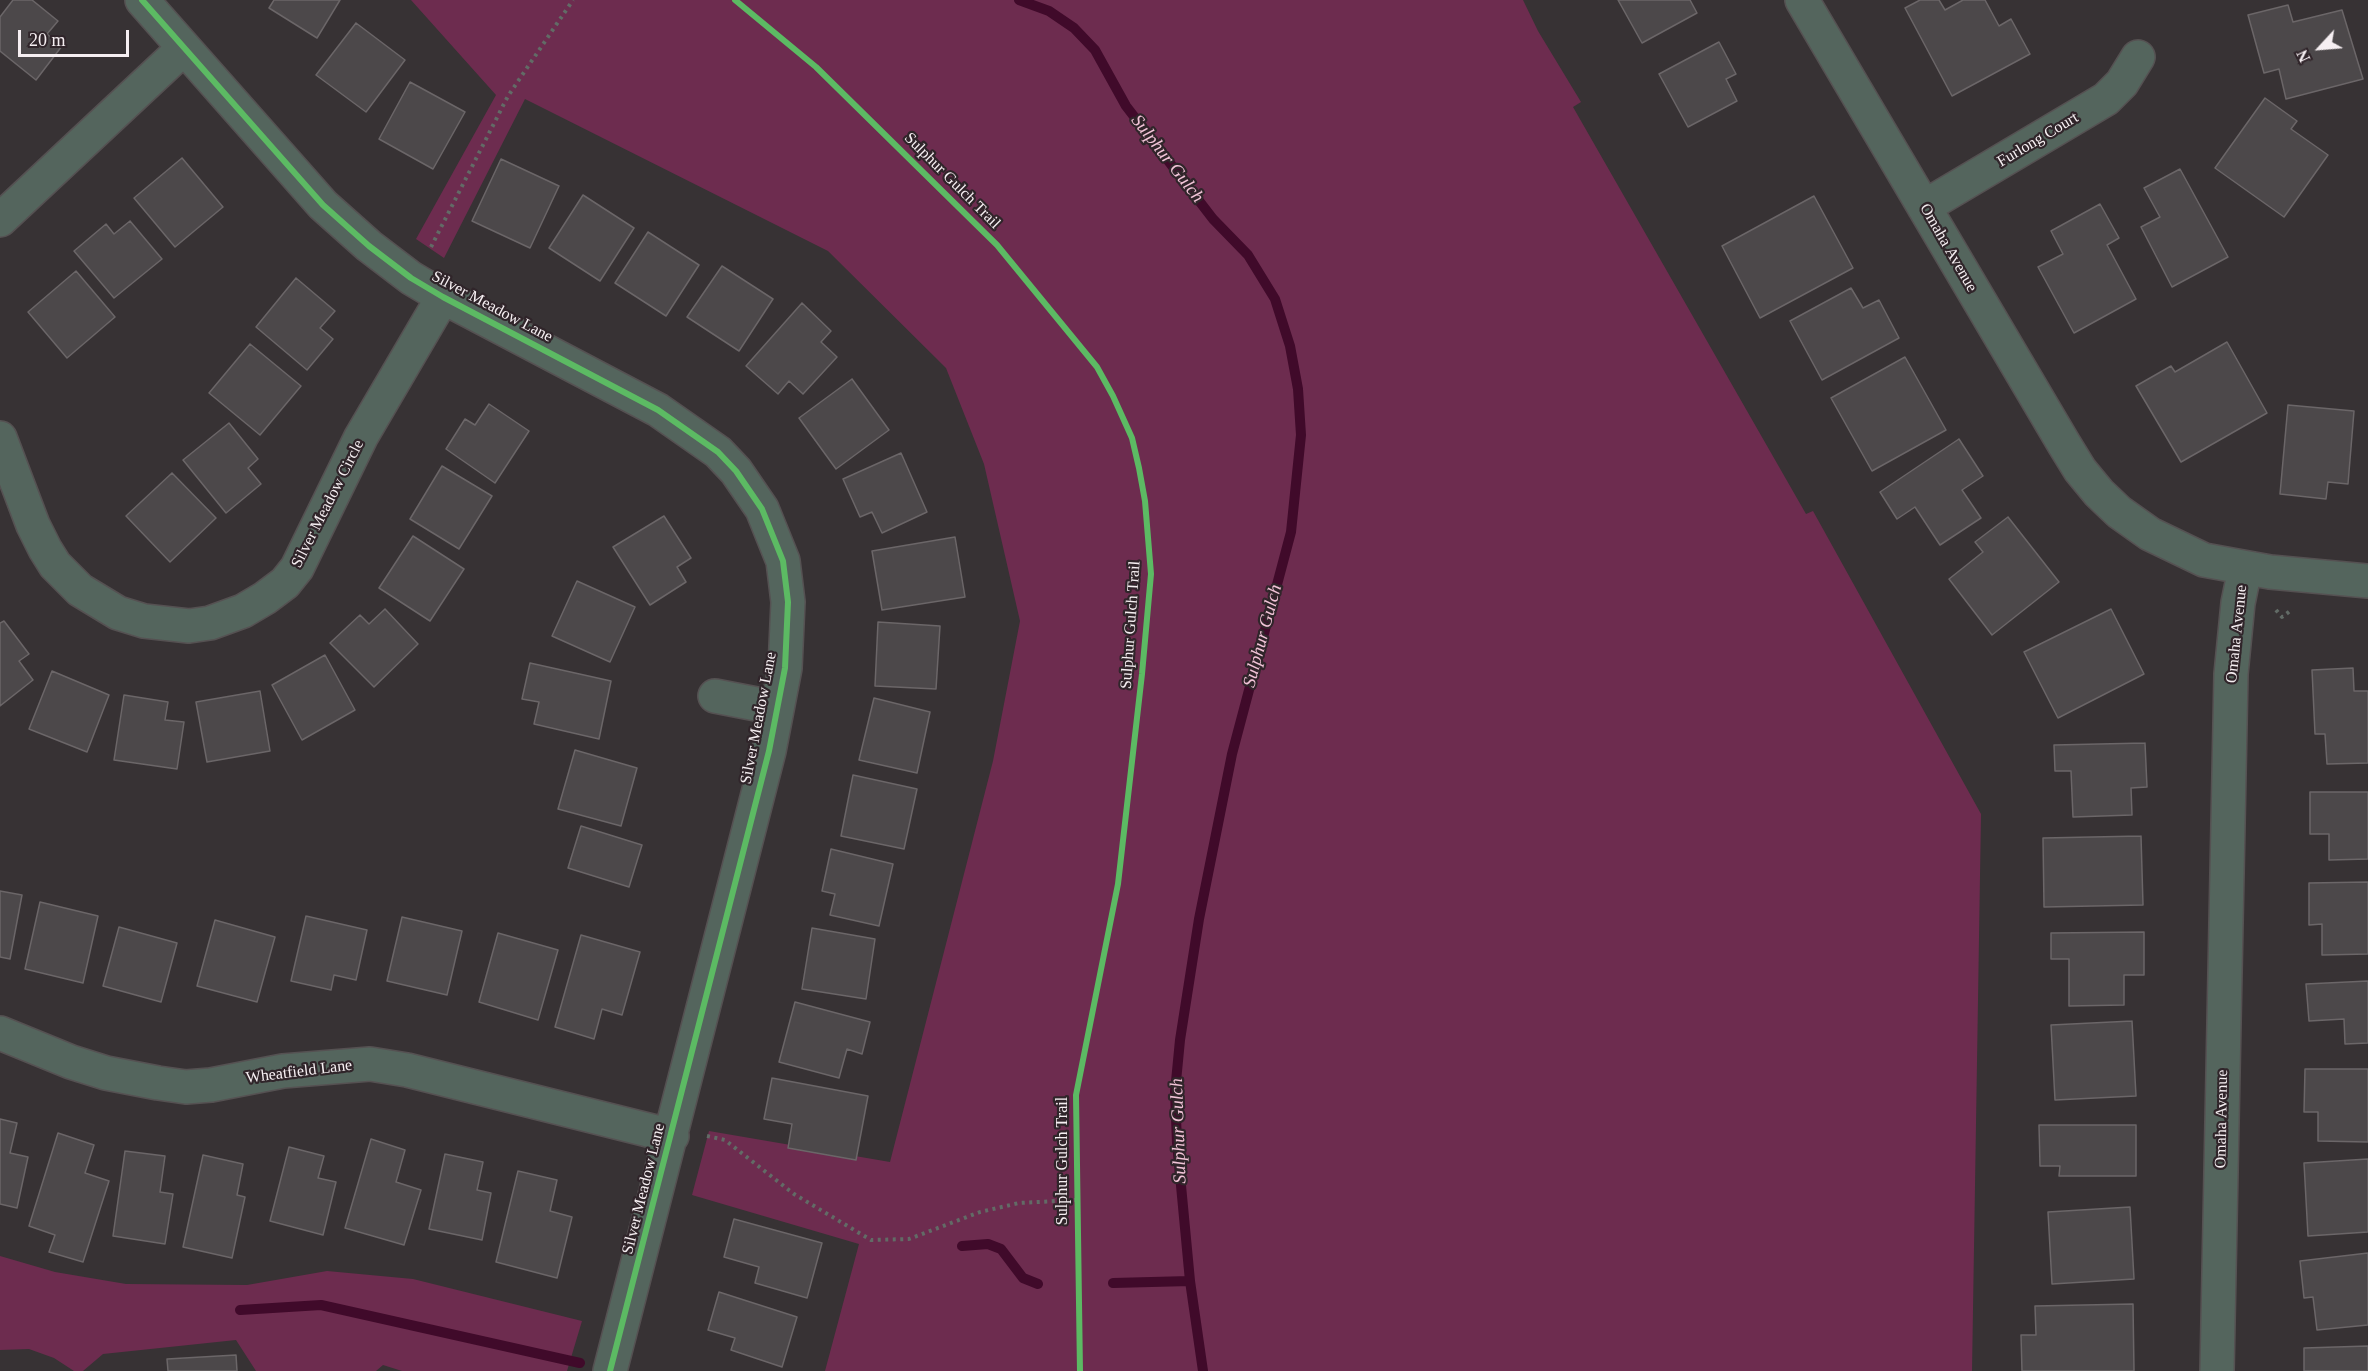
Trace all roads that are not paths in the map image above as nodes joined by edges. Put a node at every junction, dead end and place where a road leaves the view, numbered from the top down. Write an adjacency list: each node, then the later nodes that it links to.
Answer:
1 (142, 0): 3 (street, Silver Meadow Lane)
2 (1802, 0): 5 (street, Omaha Avenue)
3 (184, 48): 6 (street); 7 (street, Silver Meadow Lane)
4 (2138, 57): 5 (street, Furlong Court)
5 (1924, 207): 9 (street, Omaha Avenue)
6 (0, 220)
7 (443, 297): 8 (street, Silver Meadow Circle); 12 (street, Silver Meadow Lane)
8 (0, 438)
9 (2245, 569): 10 (street); 16 (street, Omaha Avenue)
10 (2368, 581)
11 (715, 696): 12 (street)
12 (777, 708): 14 (street, Silver Meadow Lane)
13 (0, 1033): 14 (street, Wheatfield Lane)
14 (672, 1136): 15 (street, Silver Meadow Lane)
15 (610, 1371)
16 (2217, 1371)

